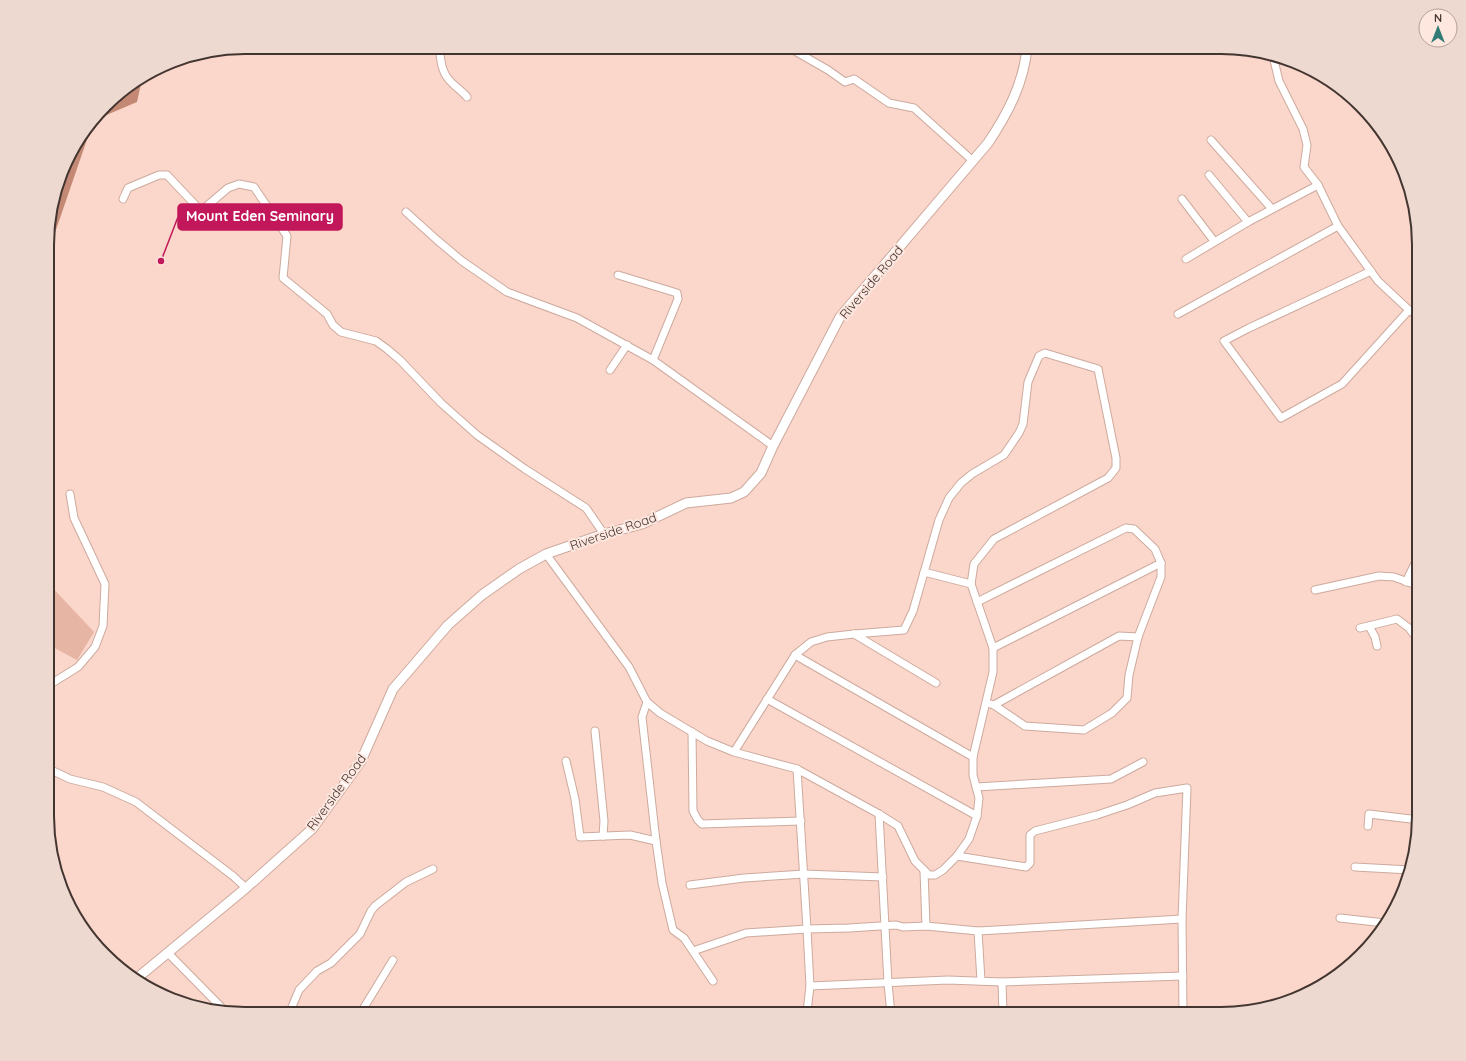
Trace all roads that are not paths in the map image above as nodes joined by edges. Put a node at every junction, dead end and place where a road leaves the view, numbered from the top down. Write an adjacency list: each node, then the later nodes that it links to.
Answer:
1 (440, 54): 5 (street)
2 (800, 54): 7 (street)
3 (1027, 54): 7 (street, Riverside Road)
4 (1274, 61): 9 (street)
5 (467, 97)
6 (1211, 140): 12 (street)
7 (973, 161): 26 (street, Riverside Road)
8 (1209, 175): 14 (street)
9 (1318, 185): 12 (street); 15 (street)
10 (123, 199): 28 (street)
11 (1182, 199): 16 (street)
12 (1272, 209): 14 (street)
13 (406, 212): 23 (street)
14 (1248, 222): 16 (street)
15 (1338, 226): 18 (street); 22 (street)
16 (1214, 241): 17 (street)
17 (1186, 259)
18 (1371, 271): 20 (street); 20 (street)
19 (618, 274): 24 (street)
20 (1409, 310): 21 (street)
21 (1412, 312)
22 (1178, 314)
23 (627, 346): 24 (street); 25 (street)
24 (653, 360): 26 (street)
25 (610, 370)
26 (773, 446): 28 (street, Riverside Road)
27 (70, 494): 46 (street)
28 (604, 534): 29 (street, Riverside Road)
29 (546, 554): 49 (street); 75 (street, Riverside Road)
30 (1161, 563): 37 (street); 42 (street); 44 (street)
31 (1412, 570): 33 (street)
32 (924, 572): 34 (street); 34 (street); 41 (street)
33 (1406, 582): 35 (street); 36 (street)
34 (971, 584): 37 (street)
35 (1412, 584)
36 (1315, 590)
37 (977, 602): 44 (street)
38 (1369, 626): 39 (street); 40 (street); 43 (street)
39 (1360, 628)
40 (1412, 632)
41 (854, 634): 45 (street); 47 (street)
42 (1138, 637): 50 (street); 50 (street)
43 (1376, 646)
44 (993, 648): 50 (street)
45 (795, 656): 48 (street); 54 (street)
46 (54, 682)
47 (936, 683)
48 (767, 699): 53 (street); 61 (street)
49 (647, 702): 52 (street); 66 (street)
50 (990, 704): 54 (street)
51 (595, 731): 65 (street)
52 (692, 732): 53 (street); 63 (street)
53 (734, 752): 57 (street)
54 (973, 757): 59 (street)
55 (566, 761): 65 (street)
56 (1143, 762): 59 (street)
57 (797, 769): 60 (street); 63 (street)
58 (54, 771): 75 (street)
59 (976, 787): 61 (street)
60 (879, 814): 71 (street); 73 (street)
61 (977, 816): 67 (street)
62 (1412, 819): 64 (street)
63 (801, 821): 72 (street)
64 (1368, 826)
65 (603, 836): 66 (street)
66 (656, 841): 83 (street)
67 (957, 856): 71 (street); 77 (street)
68 (1355, 867): 70 (street)
69 (432, 869): 94 (street)
70 (1405, 870)
71 (924, 871): 80 (street)
72 (804, 874): 73 (street); 74 (street); 81 (street)
73 (883, 877): 79 (street)
74 (690, 885)
75 (246, 888): 84 (street, Riverside Road)
76 (1340, 918): 78 (street)
77 (1182, 919): 82 (street); 87 (street)
78 (1380, 922)
79 (885, 926): 80 (street); 81 (street); 91 (street)
80 (926, 926): 82 (street)
81 (807, 929): 83 (street); 92 (street)
82 (978, 931): 89 (street)
83 (693, 951): 88 (street)
84 (168, 953): 86 (street, Riverside Road); 93 (street)
85 (393, 960): 95 (street)
86 (140, 976)
87 (1183, 976): 90 (street); 99 (street)
88 (713, 981)
89 (981, 981): 90 (street); 91 (street)
90 (1002, 982): 98 (street)
91 (888, 983): 92 (street); 97 (street)
92 (810, 986): 96 (street)
93 (219, 1005)
94 (292, 1007)
95 (364, 1007)
96 (808, 1007)
97 (890, 1007)
98 (1003, 1007)
99 (1183, 1007)

